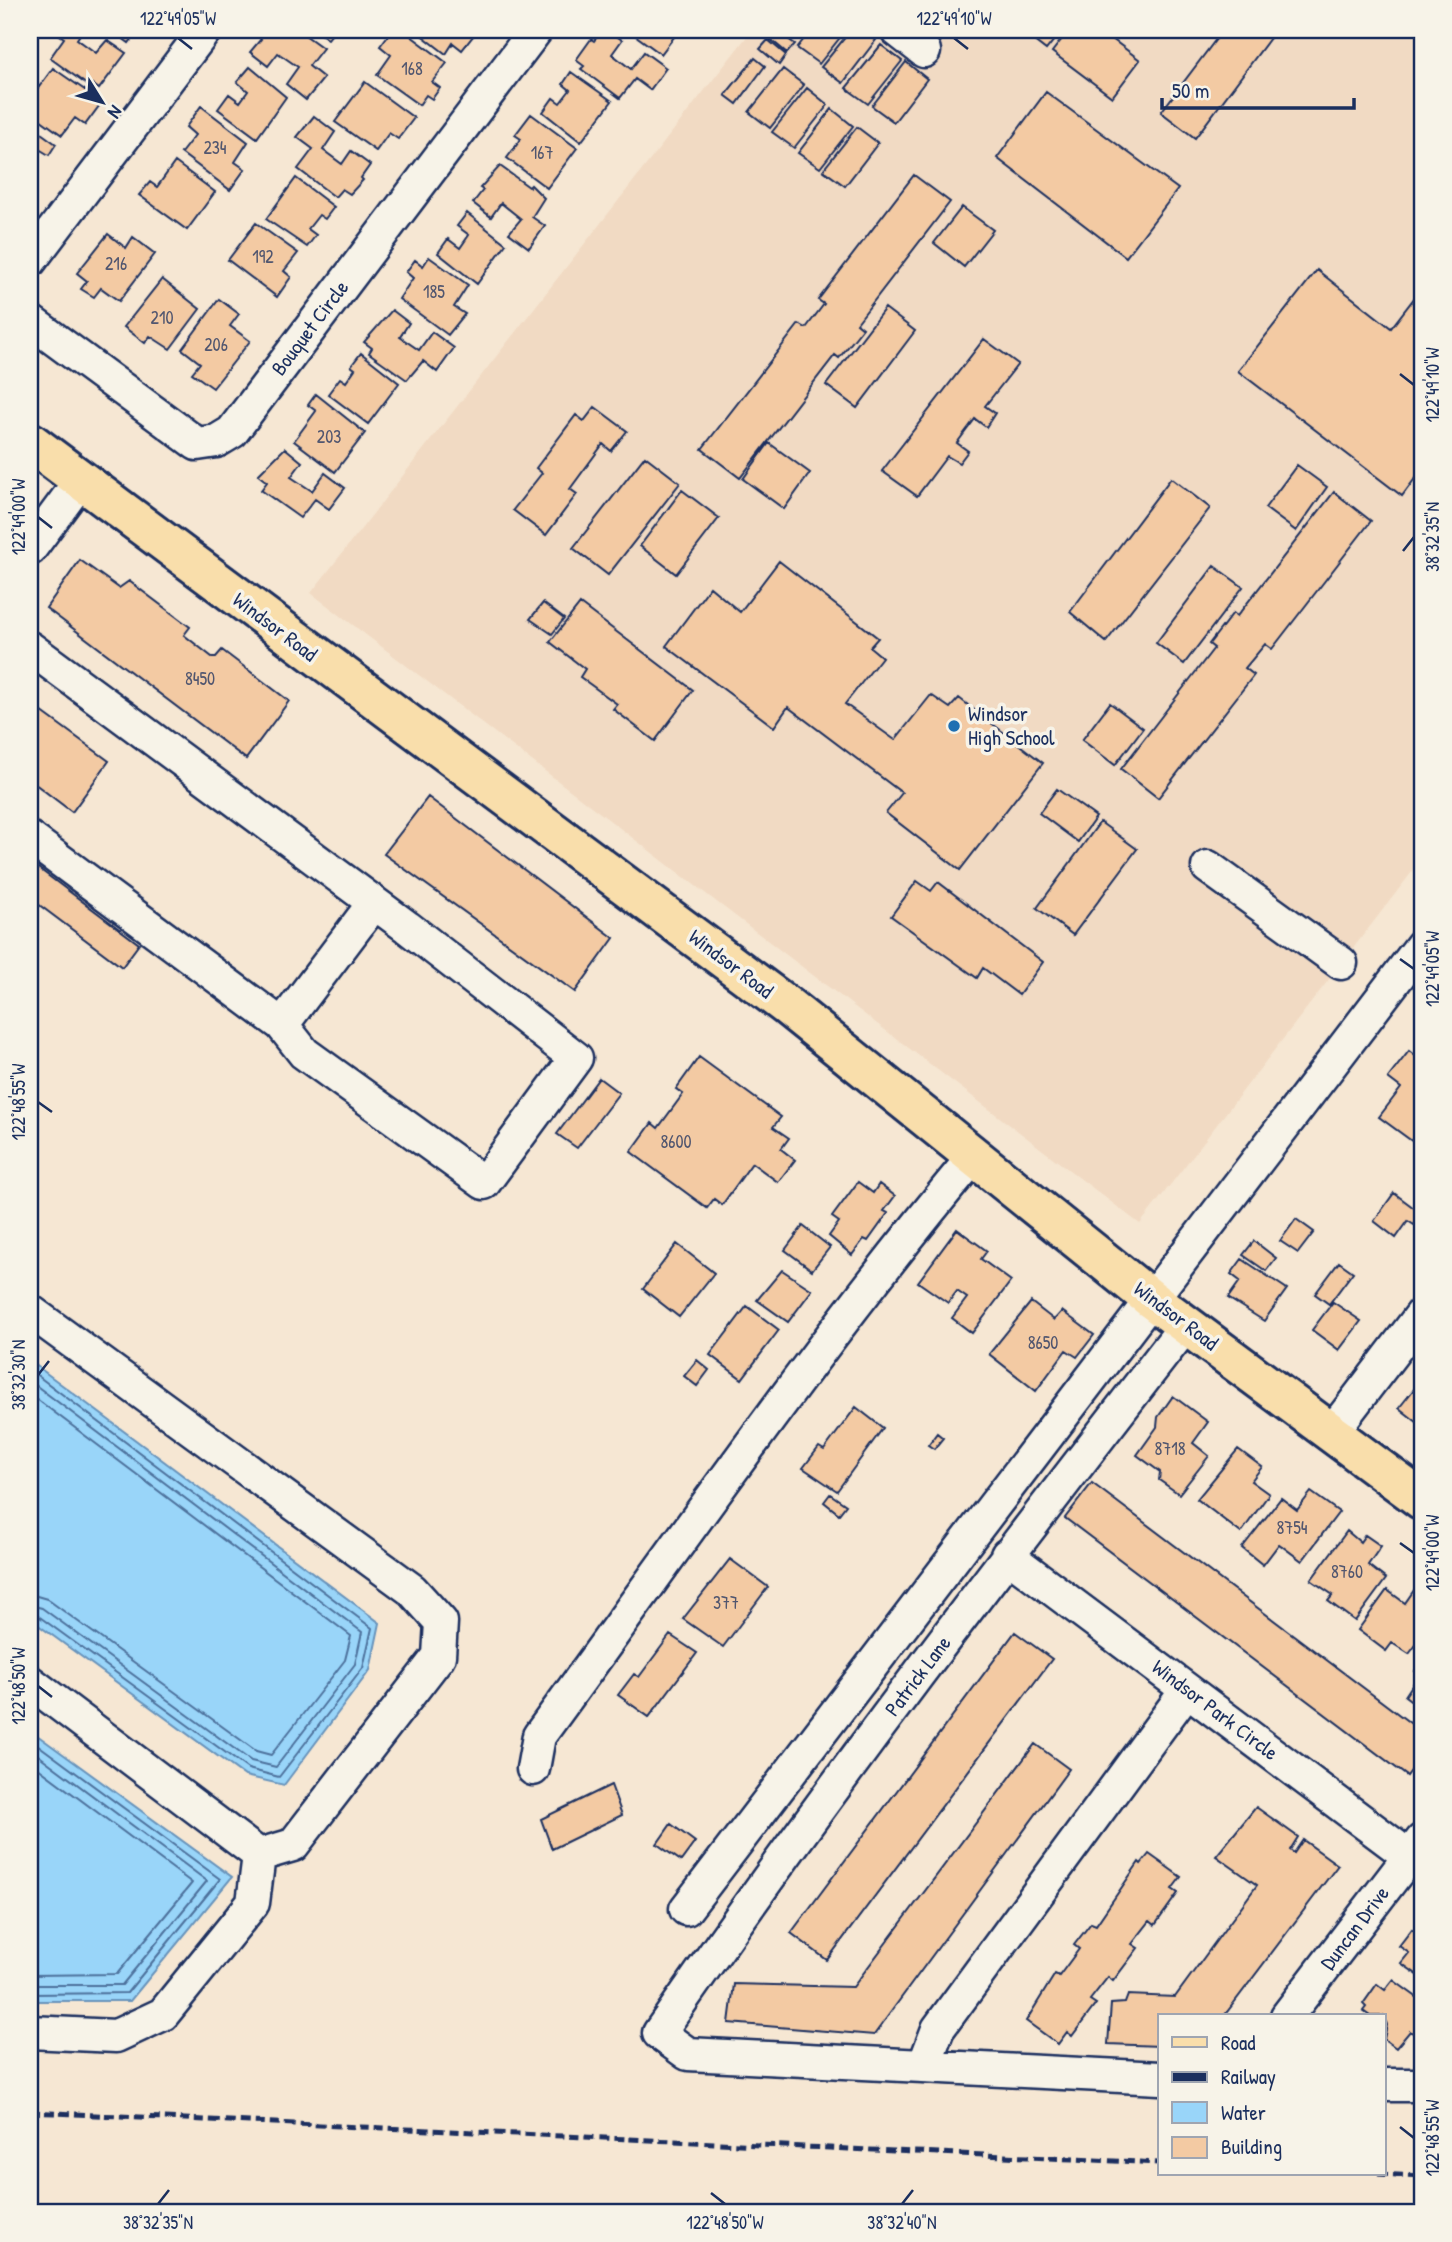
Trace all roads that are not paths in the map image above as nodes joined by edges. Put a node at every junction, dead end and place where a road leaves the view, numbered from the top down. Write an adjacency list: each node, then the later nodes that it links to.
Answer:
1 (205, 30): 5 (street)
2 (536, 30): 6 (street, Bouquet Circle)
3 (897, 30): 4 (street)
4 (924, 51)
5 (30, 261)
6 (30, 321)
7 (30, 442): 8 (main road, Windsor Road)
8 (81, 480): 9 (street); 17 (main road, Windsor Road)
9 (30, 549)
10 (30, 649): 13 (street)
11 (30, 838): 16 (street)
12 (1208, 867): 15 (street)
13 (374, 903): 16 (street); 16 (street)
14 (1422, 946): 18 (street)
15 (1342, 963)
16 (282, 1025)
17 (975, 1155): 18 (main road, Windsor Road); 27 (street)
18 (1151, 1299): 21 (main road, Windsor Road); 30 (street)
19 (30, 1311): 29 (street)
20 (1422, 1314): 22 (street)
21 (1186, 1325): 22 (main road, Windsor Road); 24 (street, Patrick Lane)
22 (1332, 1432): 23 (main road, Windsor Road)
23 (1422, 1500)
24 (1007, 1555): 26 (street, Windsor Park Circle); 33 (street, Patrick Lane)
25 (30, 1682): 29 (street)
26 (1187, 1690): 28 (street, Windsor Park Circle); 33 (street)
27 (533, 1769)
28 (1418, 1854): 31 (street, Duncan Drive)
29 (259, 1855): 32 (street)
30 (686, 1909)
31 (1289, 2014)
32 (30, 2032)
33 (925, 2063): 34 (street)
34 (1158, 2078)
35 (1386, 2085): 36 (street)
36 (1422, 2085)

